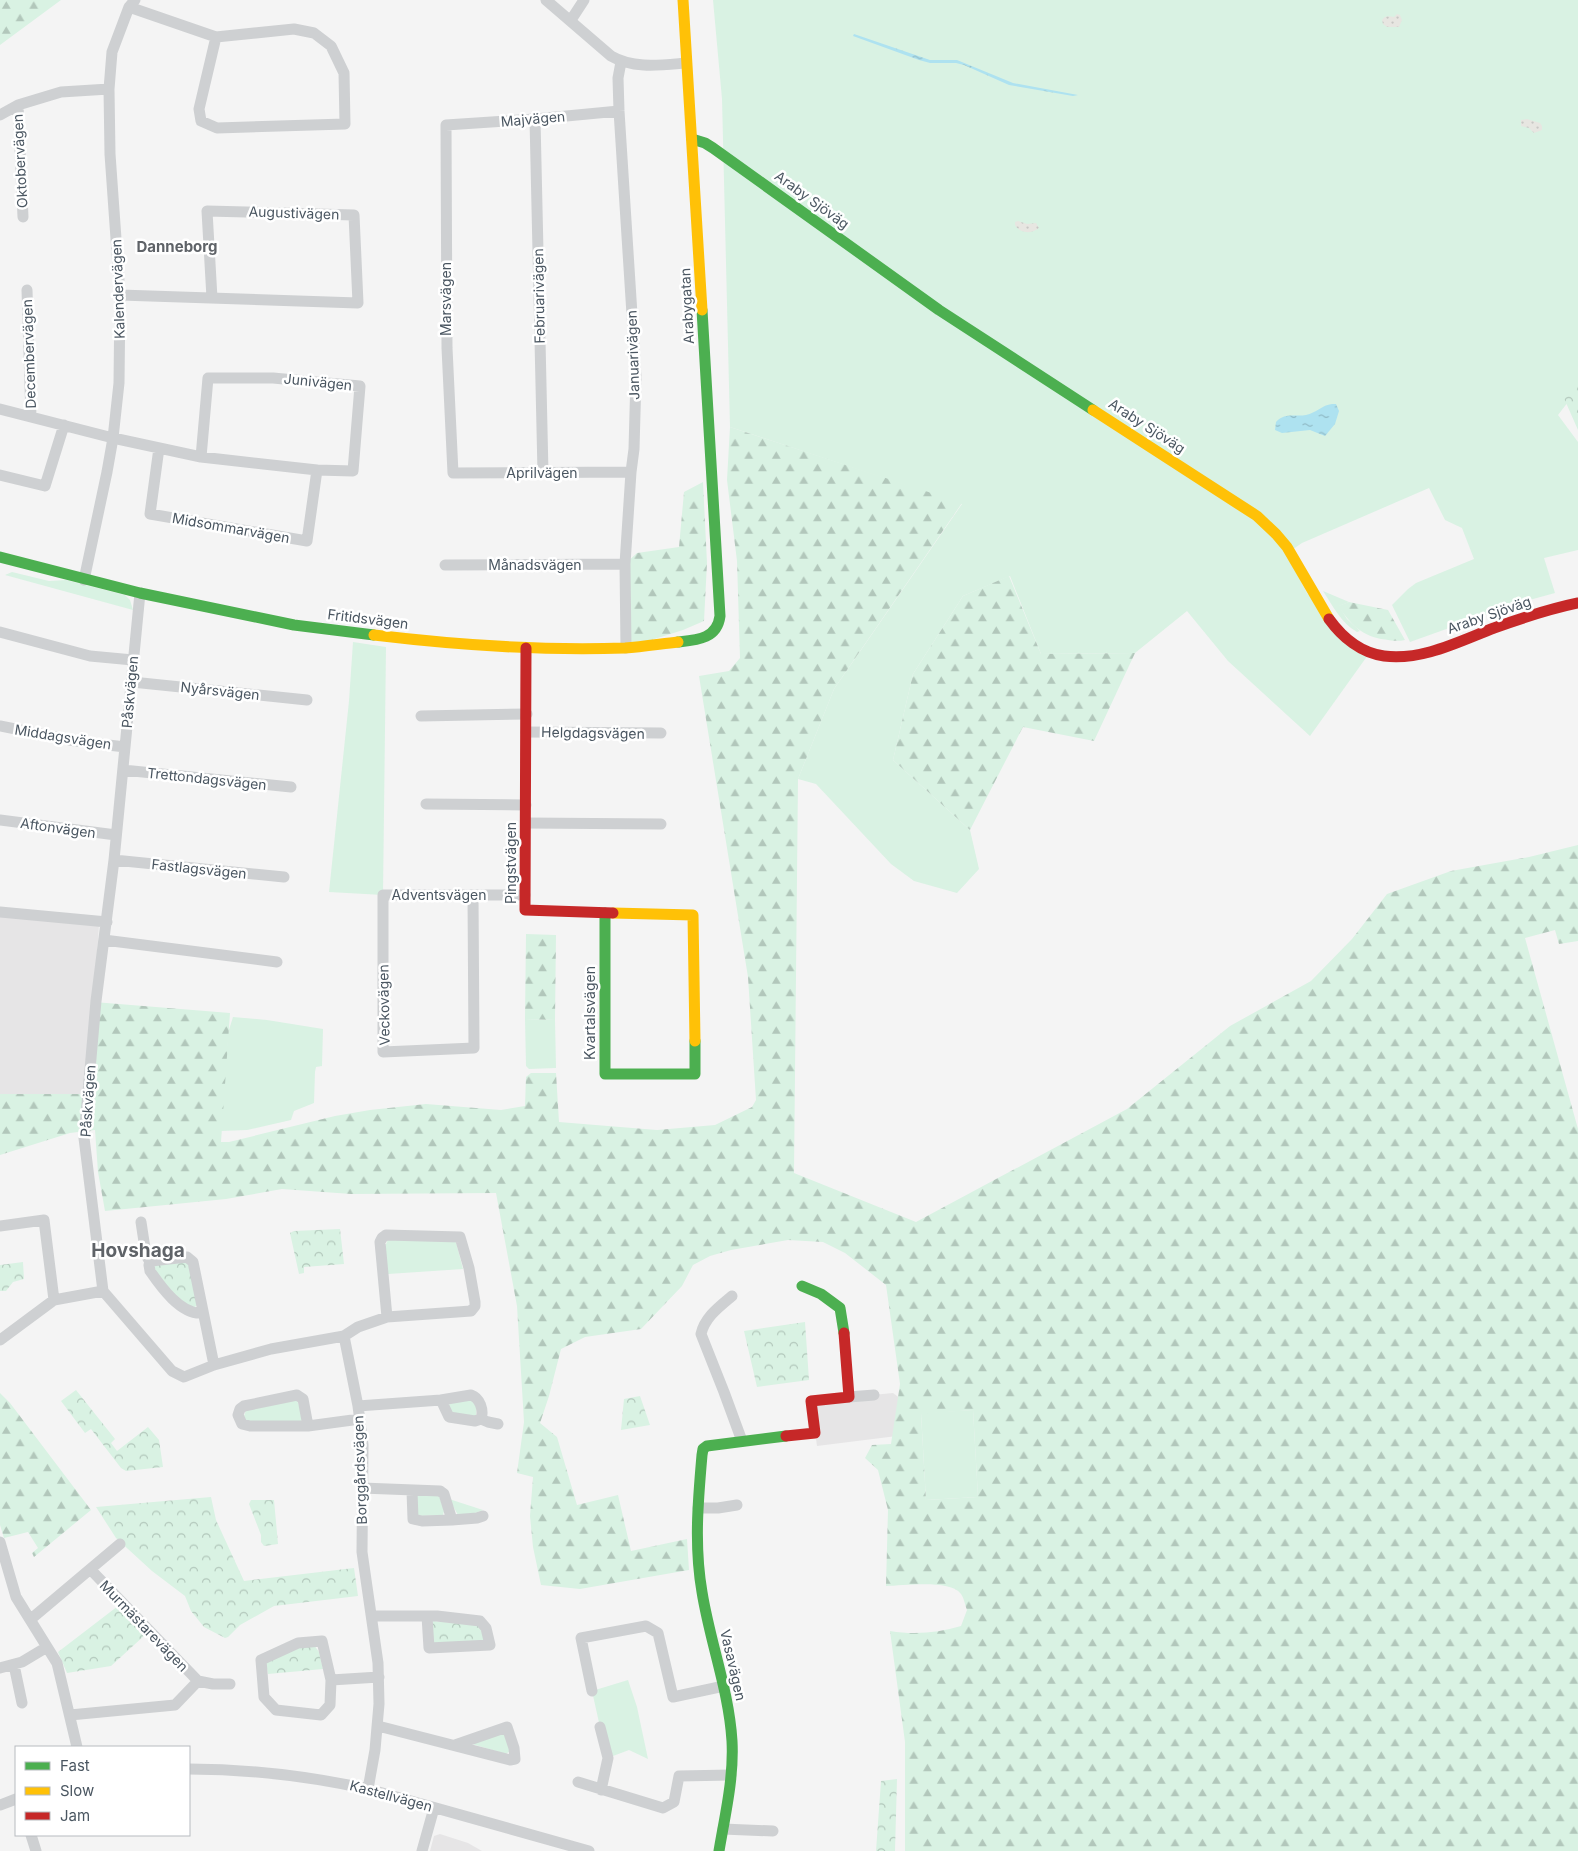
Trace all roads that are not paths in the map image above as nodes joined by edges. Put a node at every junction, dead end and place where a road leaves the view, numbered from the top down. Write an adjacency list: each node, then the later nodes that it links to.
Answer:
1 (546, 0): 5 (street)
2 (584, 0): 5 (street)
3 (683, 0): 8 (street, Arabygatan)
4 (132, 3): 6 (street); 9 (street, Kalendervägen)
5 (571, 20): 7 (street)
6 (216, 37): 6 (street)
7 (621, 62): 8 (street); 11 (street, Januarivägen)
8 (686, 63): 15 (street, Arabygatan)
9 (109, 89): 10 (street); 18 (street, Kalendervägen)
10 (18, 105): 12 (street); 16 (street, Oktobervägen)
11 (619, 111): 13 (street, Majvägen); 27 (street, Januarivägen)
12 (0, 115)
13 (535, 119): 14 (street, Majvägen); 29 (street, Februarivägen)
14 (446, 125): 28 (street, Marsvägen)
15 (692, 139): 36 (street, Araby Sjöväg); 37 (street, Arabygatan)
16 (23, 217)
17 (27, 290): 21 (street, Decembervägen)
18 (120, 295): 19 (street, Augustivägen); 23 (street, Kalendervägen)
19 (212, 298): 19 (street, Augustivägen)
20 (0, 409): 21 (street, Junivägen)
21 (31, 417): 22 (street, Junivägen)
22 (64, 425): 23 (street, Junivägen); 30 (street)
23 (113, 438): 24 (street, Junivägen); 34 (street, Kalendervägen)
24 (159, 448): 25 (street, Junivägen); 26 (street, Midsommarvägen)
25 (201, 457): 26 (street, Junivägen); 26 (street, Junivägen)
26 (317, 470)
27 (630, 472): 29 (street, Aprilvägen); 32 (street, Januarivägen)
28 (452, 473): 29 (street, Aprilvägen)
29 (543, 473)
30 (0, 475)
31 (0, 557): 34 (street, Fritidsvägen)
32 (625, 564): 33 (street, Månadsvägen); 40 (street, Januarivägen)
33 (445, 565)
34 (84, 580): 35 (street, Fritidsvägen)
35 (140, 593): 39 (street, Fritidsvägen); 41 (street, Påskvägen)
36 (1578, 603)
37 (720, 611): 40 (street, Fritidsvägen)
38 (0, 632): 41 (street)
39 (526, 648): 40 (street, Fritidsvägen); 44 (street, Pingstvägen)
40 (626, 648)
41 (133, 660): 42 (street, Påskvägen)
42 (132, 682): 43 (street, Nyårsvägen); 49 (street, Påskvägen)
43 (307, 700)
44 (527, 714): 45 (street); 47 (street, Pingstvägen)
45 (422, 716)
46 (0, 726): 49 (street, Middagsvägen)
47 (526, 732): 48 (street, Helgdagsvägen); 53 (street, Pingstvägen)
48 (661, 733)
49 (125, 747): 50 (street, Påskvägen)
50 (123, 770): 51 (street, Trettondagsvägen); 57 (street, Påskvägen)
51 (291, 787)
52 (426, 804): 53 (street)
53 (526, 805): 55 (street, Pingstvägen)
54 (0, 820): 57 (street, Aftonvägen)
55 (526, 823): 56 (street); 61 (street, Pingstvägen)
56 (661, 824)
57 (116, 836): 58 (street, Påskvägen)
58 (114, 860): 59 (street, Fastlagsvägen); 66 (street, Påskvägen)
59 (284, 877)
60 (473, 895): 61 (street, Adventsvägen); 62 (street, Adventsvägen); 62 (street, Veckovägen)
61 (525, 895): 64 (street, Pingstvägen)
62 (383, 896)
63 (0, 912): 66 (street)
64 (605, 913): 65 (street, Pingstvägen); 65 (street, Kvartalsvägen)
65 (694, 914)
66 (107, 922): 67 (street, Påskvägen)
67 (104, 940): 68 (street); 73 (street, Påskvägen)
68 (276, 962)
69 (141, 1222): 71 (street)
70 (0, 1226): 75 (street)
71 (150, 1262): 76 (street); 76 (street)
72 (802, 1286): 82 (street)
73 (103, 1291): 75 (street); 80 (street)
74 (732, 1296): 89 (street)
75 (54, 1300): 79 (street)
76 (202, 1313): 80 (street)
77 (387, 1317): 77 (street); 78 (street)
78 (344, 1336): 80 (street); 84 (street, Borggårdsvägen)
79 (0, 1340)
80 (214, 1365)
81 (874, 1395): 82 (street)
82 (849, 1397): 89 (street, Vasavägen)
83 (441, 1400): 84 (street); 86 (street); 86 (street)
84 (358, 1406): 85 (street, Borggårdsvägen)
85 (360, 1419): 88 (street); 90 (street, Borggårdsvägen)
86 (481, 1419): 87 (street)
87 (498, 1424)
88 (308, 1426): 88 (street)
89 (742, 1441): 93 (street, Vasavägen)
90 (362, 1488): 91 (street); 99 (street, Borggårdsvägen)
91 (412, 1490): 95 (street); 95 (street)
92 (737, 1505): 93 (street)
93 (698, 1508): 109 (street, Vasavägen)
94 (482, 1516): 95 (street)
95 (452, 1520)
96 (0, 1542): 101 (street)
97 (120, 1544): 98 (street, Murmästarevägen)
98 (91, 1570): 101 (street, Murmästarevägen); 107 (street, Murmästarevägen)
99 (372, 1616): 100 (street); 105 (street, Borggårdsvägen)
100 (427, 1616): 100 (street)
101 (31, 1620): 102 (street)
102 (47, 1647): 103 (street); 112 (street)
103 (14, 1665): 104 (street); 111 (street)
104 (0, 1668)
105 (378, 1677): 106 (street); 113 (street, Borggårdsvägen)
106 (331, 1680): 106 (street)
107 (198, 1681): 108 (street, Murmästarevägen); 112 (street, Murmästarevägen)
108 (230, 1684)
109 (724, 1686): 110 (street); 118 (street, Vasavägen)
110 (592, 1691)
111 (22, 1703)
112 (70, 1715): 116 (street)
113 (378, 1726): 115 (street); 120 (street, Borggårdsvägen)
114 (600, 1727): 121 (street)
115 (455, 1745): 115 (street)
116 (77, 1746)
117 (190, 1769): 120 (street, Kastellvägen)
118 (731, 1775): 121 (street); 125 (street, Vasavägen)
119 (578, 1782): 121 (street)
120 (368, 1789): 124 (street, Kastellvägen)
121 (601, 1790)
122 (15, 1799): 123 (street)
123 (0, 1805)
124 (434, 1808): 129 (street); 130 (street, Kastellvägen)
125 (722, 1829): 126 (street); 131 (street, Vasavägen)
126 (773, 1831)
127 (31, 1836): 128 (street)
128 (36, 1851)
129 (422, 1851)
130 (589, 1851)
131 (719, 1851)

